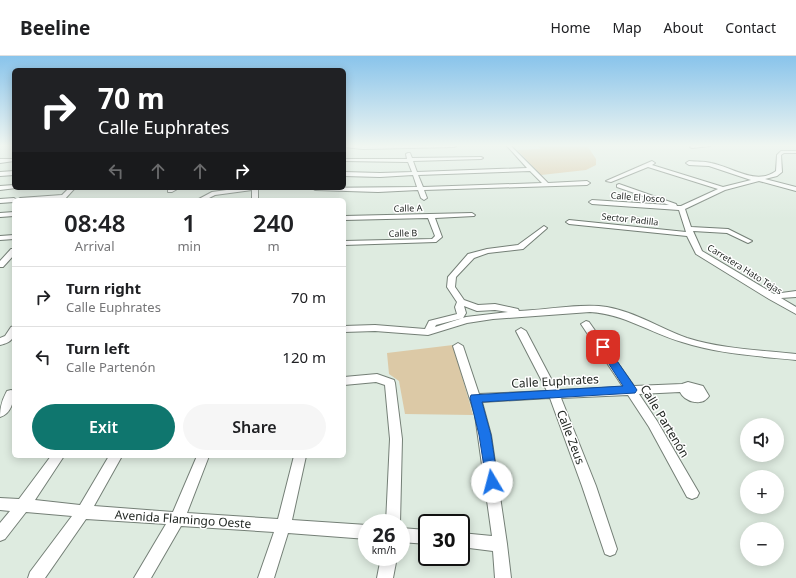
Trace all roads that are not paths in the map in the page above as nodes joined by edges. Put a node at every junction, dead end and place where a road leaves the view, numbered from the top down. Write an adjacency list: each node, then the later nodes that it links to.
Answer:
1 (414, 170): 11 (street)
2 (500, 170): 11 (street)
3 (533, 170): 15 (street)
4 (635, 170): 13 (street)
5 (669, 170): 21 (street)
6 (730, 170): 12 (street)
7 (779, 170): 12 (street)
8 (12, 173): 9 (street)
9 (0, 174)
10 (346, 174): 11 (street)
11 (415, 174): 20 (street)
12 (760, 180): 21 (street); 22 (street)
13 (610, 181)
14 (587, 183): 15 (street)
15 (546, 184): 20 (street)
16 (620, 186): 31 (street)
17 (12, 187): 18 (street)
18 (0, 188)
19 (346, 189): 20 (street)
20 (421, 189): 27 (street)
21 (723, 189): 31 (street)
22 (796, 189)
23 (70, 190): 25 (street)
24 (239, 190): 26 (street)
25 (63, 198)
26 (204, 198)
27 (424, 198)
28 (12, 200): 29 (street)
29 (0, 201)
30 (592, 202): 31 (street, Calle El Josco)
31 (682, 208): 39 (street, Carretera Hato Tejas)
32 (12, 214): 33 (street)
33 (0, 215)
34 (472, 215): 35 (street, Calle A)
35 (431, 217): 36 (street, Calle A); 43 (street, Calle B)
36 (346, 218)
37 (569, 222): 39 (street, Sector Padilla)
38 (544, 228): 48 (street)
39 (689, 231): 42 (street, Sector Padilla); 47 (street, Carretera Hato Tejas)
40 (12, 237): 41 (street)
41 (0, 238)
42 (748, 241)
43 (346, 243)
44 (12, 253): 45 (street)
45 (0, 265)
46 (796, 294): 47 (street)
47 (772, 297): 49 (street, Carretera Hato Tejas)
48 (462, 302): 50 (street); 54 (street)
49 (796, 311)
50 (520, 313): 54 (street); 58 (street)
51 (586, 324): 61 (street, Calle Partenón)
52 (346, 329): 54 (street)
53 (521, 331): 63 (street, Calle Zeus)
54 (428, 332)
55 (12, 333): 56 (street)
56 (0, 342)
57 (458, 346): 64 (street)
58 (796, 357)
59 (346, 381): 74 (street)
60 (684, 388): 61 (street, Calle Euphrates)
61 (632, 390): 63 (street, Calle Euphrates); 70 (street, Calle Partenón)
62 (11, 394): 65 (street)
63 (554, 394): 64 (street, Calle Euphrates); 81 (street, Calle Zeus)
64 (475, 398): 80 (street)
65 (0, 413)
66 (57, 458): 72 (street)
67 (115, 458): 73 (street)
68 (202, 458): 75 (street)
69 (300, 458): 76 (street)
70 (692, 492)
71 (0, 504): 72 (street, Avenida Flamingo Oeste)
72 (22, 506): 73 (street, Avenida Flamingo Oeste); 78 (street)
73 (83, 512): 75 (street, Avenida Flamingo Oeste); 83 (street)
74 (393, 514)
75 (177, 519): 76 (street, Avenida Flamingo Oeste); 84 (street)
76 (284, 525): 77 (street, Avenida Flamingo Oeste); 85 (street)
77 (358, 531)
78 (0, 534)
79 (470, 541): 80 (street)
80 (500, 544): 87 (street)
81 (610, 549)
82 (387, 566): 86 (street)
83 (36, 578)
84 (142, 578)
85 (266, 578)
86 (385, 578)
87 (503, 578)

